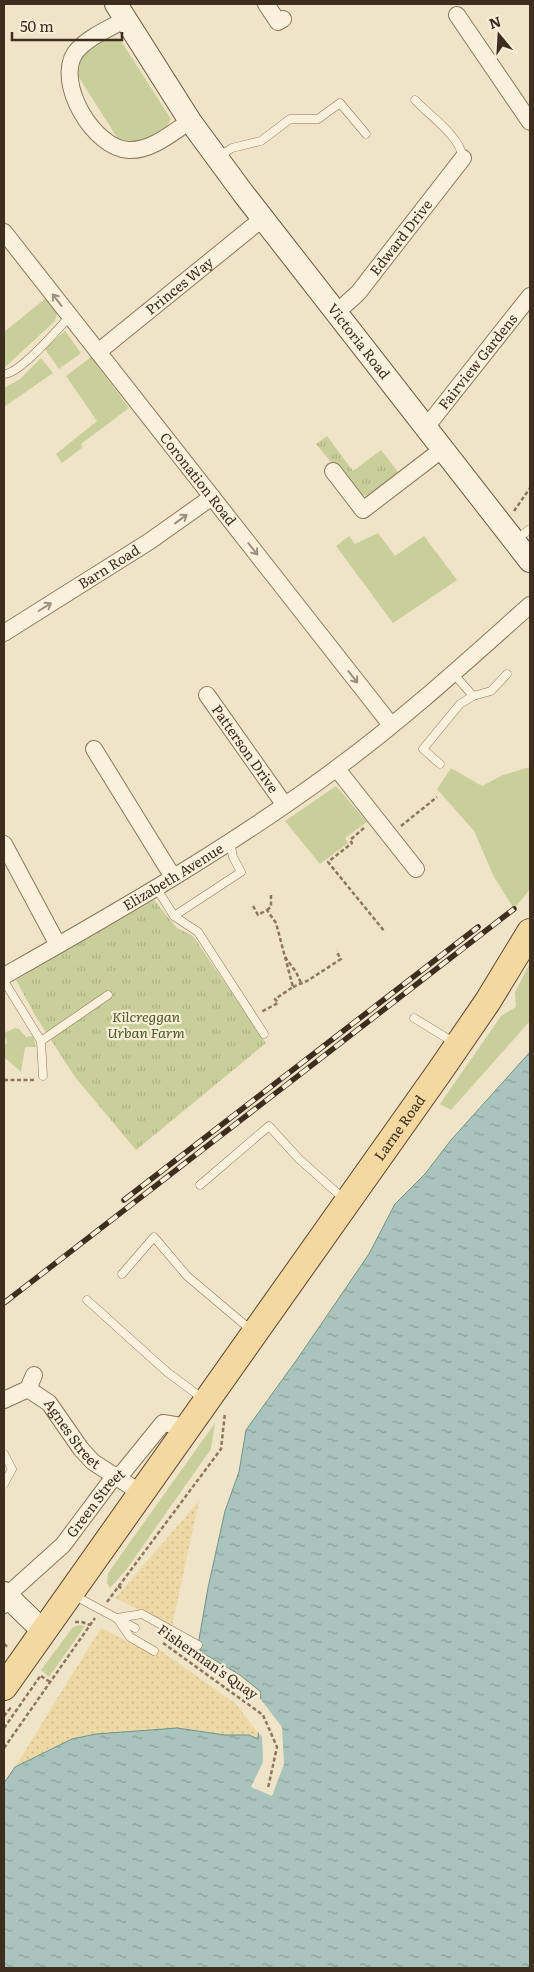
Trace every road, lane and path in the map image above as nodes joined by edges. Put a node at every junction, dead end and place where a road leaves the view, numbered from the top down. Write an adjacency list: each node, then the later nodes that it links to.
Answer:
1 (266, 4): 4 (street)
2 (121, 11): 6 (street, Victoria Road); 6 (street, Victoria Road)
3 (457, 15): 7 (street)
4 (283, 18)
5 (415, 100): 10 (lane)
6 (190, 121): 9 (street, Victoria Road)
7 (530, 122)
8 (366, 134): 9 (lane)
9 (217, 158): 11 (street, Victoria Road)
10 (463, 158): 14 (street, Edward Drive)
11 (262, 219): 14 (street, Victoria Road); 16 (street, Princes Way)
12 (4, 232): 15 (street, Coronation Road, one-way to 12)
13 (530, 296): 18 (street, Fairview Gardens)
14 (336, 313): 18 (street, Victoria Road)
15 (70, 316): 16 (street, Coronation Road); 17 (lane)
16 (98, 352): 22 (street, Coronation Road)
17 (4, 374)
18 (427, 426): 19 (street, Victoria Road)
19 (444, 448): 20 (street); 23 (street, Victoria Road)
20 (333, 471)
21 (530, 488): 23 (path)
22 (212, 497): 27 (street, Barn Road, one-way to 22); 32 (street, Coronation Road, one-way to 32)
23 (501, 522): 24 (street, Victoria Road)
24 (523, 535): 25 (street, Victoria Road)
25 (530, 561)
26 (530, 605): 28 (street, Elizabeth Avenue)
27 (4, 633)
28 (453, 673): 31 (lane); 32 (street, Elizabeth Avenue)
29 (507, 674): 31 (lane)
30 (207, 695): 37 (street, Patterson Drive)
31 (473, 696): 34 (lane)
32 (391, 726): 35 (street, Elizabeth Avenue)
33 (94, 749): 43 (street)
34 (440, 764)
35 (337, 769): 37 (street, Elizabeth Avenue); 38 (street)
36 (437, 797): 39 (path)
37 (284, 804): 40 (street, Elizabeth Avenue)
38 (376, 819): 39 (street); 49 (path)
39 (390, 835): 42 (street)
40 (230, 840): 43 (street, Elizabeth Avenue); 48 (lane)
41 (4, 844): 51 (street)
42 (416, 869)
43 (173, 877): 44 (street, Elizabeth Avenue)
44 (157, 889): 48 (lane); 51 (street, Elizabeth Avenue)
45 (271, 895): 47 (path)
46 (253, 906): 47 (path)
47 (267, 910): 53 (path)
48 (174, 916): 61 (lane)
49 (385, 932)
50 (530, 932): 65 (main road, Larne Road)
51 (58, 945): 54 (street, Elizabeth Avenue)
52 (336, 951): 56 (path)
53 (284, 956): 56 (path); 57 (path)
54 (4, 976)
55 (4, 981): 64 (lane)
56 (301, 983): 57 (path)
57 (293, 987): 59 (path)
58 (279, 989): 59 (path)
59 (282, 994): 61 (path)
60 (108, 995): 64 (lane)
61 (253, 1016): 63 (lane)
62 (414, 1018): 65 (lane)
63 (264, 1034)
64 (41, 1041): 66 (lane)
65 (457, 1044): 69 (main road, Larne Road)
66 (44, 1076): 67 (path)
67 (4, 1080)
68 (200, 1185): 69 (lane)
69 (347, 1202): 72 (main road, Larne Road)
70 (122, 1274): 72 (lane)
71 (87, 1300): 74 (lane)
72 (258, 1326): 74 (main road, Green Street)
73 (4, 1400): 77 (street, Agnes Street)
74 (216, 1407): 75 (main road, Green Street); 80 (path)
75 (188, 1427): 77 (street, Green Street); 79 (main road, Green Street)
76 (4, 1454): 78 (lane)
77 (117, 1476): 79 (street, Agnes Street); 83 (street, Green Street)
78 (4, 1484)
79 (141, 1493): 82 (main road, Green Street)
80 (118, 1586): 81 (path); 84 (path)
81 (123, 1589)
82 (71, 1593): 84 (lane); 87 (main road, Green Street)
83 (5, 1599): 87 (street)
84 (101, 1609): 85 (lane); 93 (path)
85 (117, 1618): 86 (lane); 89 (lane); 90 (lane)
86 (135, 1628)
87 (44, 1632): 94 (main road, Green Street)
88 (160, 1642): 97 (path, Fisherman's Quay)
89 (198, 1645)
90 (154, 1651)
91 (36, 1672): 92 (path)
92 (41, 1675): 93 (path); 95 (path)
93 (50, 1682): 96 (path)
94 (4, 1687)
95 (4, 1728)
96 (4, 1748)
97 (268, 1788)

